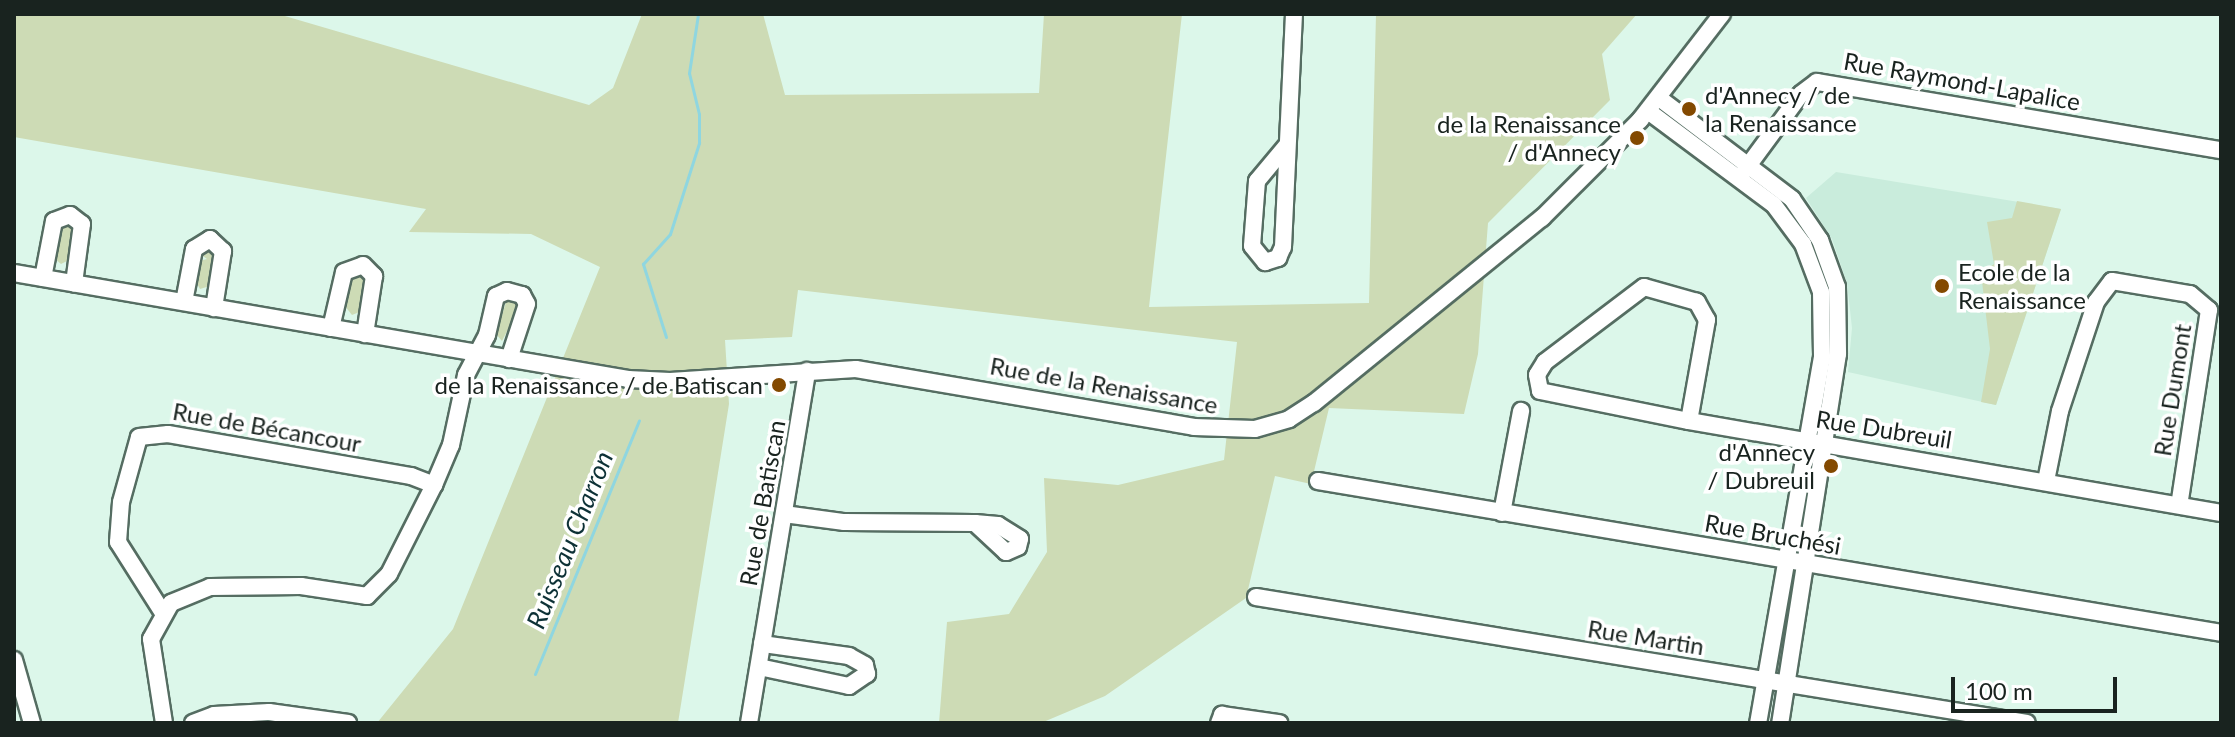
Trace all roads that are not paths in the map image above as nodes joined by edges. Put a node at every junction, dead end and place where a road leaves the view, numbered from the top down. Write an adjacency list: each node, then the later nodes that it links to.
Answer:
1 (1294, 14): 4 (street)
2 (1722, 14): 3 (street, Rue de la Renaissance)
3 (1653, 104): 6 (street); 16 (street, Rue de la Renaissance)
4 (1287, 145): 4 (street)
5 (2221, 150): 6 (street, Rue Raymond-Lapalice)
6 (1744, 171): 19 (street); 20 (street)
7 (14, 273): 8 (street, Rue de la Renaissance)
8 (43, 278): 9 (street, Rue de la Renaissance); 9 (street)
9 (74, 283): 10 (street, Rue de la Renaissance)
10 (184, 302): 11 (street, Rue de la Renaissance); 11 (street)
11 (214, 308): 12 (street, Rue de la Renaissance)
12 (331, 328): 13 (street, Rue de la Renaissance); 13 (street)
13 (365, 334): 14 (street, Rue de la Renaissance)
14 (477, 353): 15 (street, Rue de la Renaissance); 15 (street); 23 (street)
15 (509, 359): 16 (street, Rue de la Renaissance)
16 (807, 371): 27 (street, Rue de Batiscan)
17 (1521, 411): 25 (street)
18 (1689, 421): 18 (street, Rue Dubreuil); 19 (street, Rue Dubreuil)
19 (1807, 441): 20 (street, Rue Dubreuil); 29 (street)
20 (1826, 443): 22 (street, Rue Dubreuil); 30 (street)
21 (1318, 481): 25 (street, Rue Bruchési)
22 (2046, 481): 24 (street, Rue Dubreuil); 24 (street, Rue Dumont)
23 (434, 485): 32 (street); 32 (street, Rue de Bécancour)
24 (2179, 505): 26 (street, Rue Dubreuil)
25 (1502, 513): 29 (street, Rue Bruchési)
26 (2221, 513)
27 (784, 514): 28 (street); 34 (street, Rue de Batiscan)
28 (975, 523)
29 (1786, 560): 30 (street, Rue Bruchési); 37 (street)
30 (1807, 564): 33 (street, Rue Bruchési); 38 (street)
31 (1256, 597): 37 (street, Rue Martin)
32 (163, 613): 41 (street)
33 (2221, 633)
34 (762, 644): 36 (street, Rue de Batiscan); 36 (street)
35 (14, 660): 40 (street)
36 (759, 667): 44 (street, Rue de Batiscan)
37 (1765, 681): 38 (street, Rue Martin); 46 (street)
38 (1787, 684): 47 (street); 48 (street, Rue Martin)
39 (1220, 719): 45 (street)
40 (32, 723)
41 (164, 723)
42 (193, 723): 43 (street)
43 (348, 723)
44 (749, 723)
45 (1279, 723)
46 (1758, 723)
47 (1780, 723)
48 (2027, 723)

